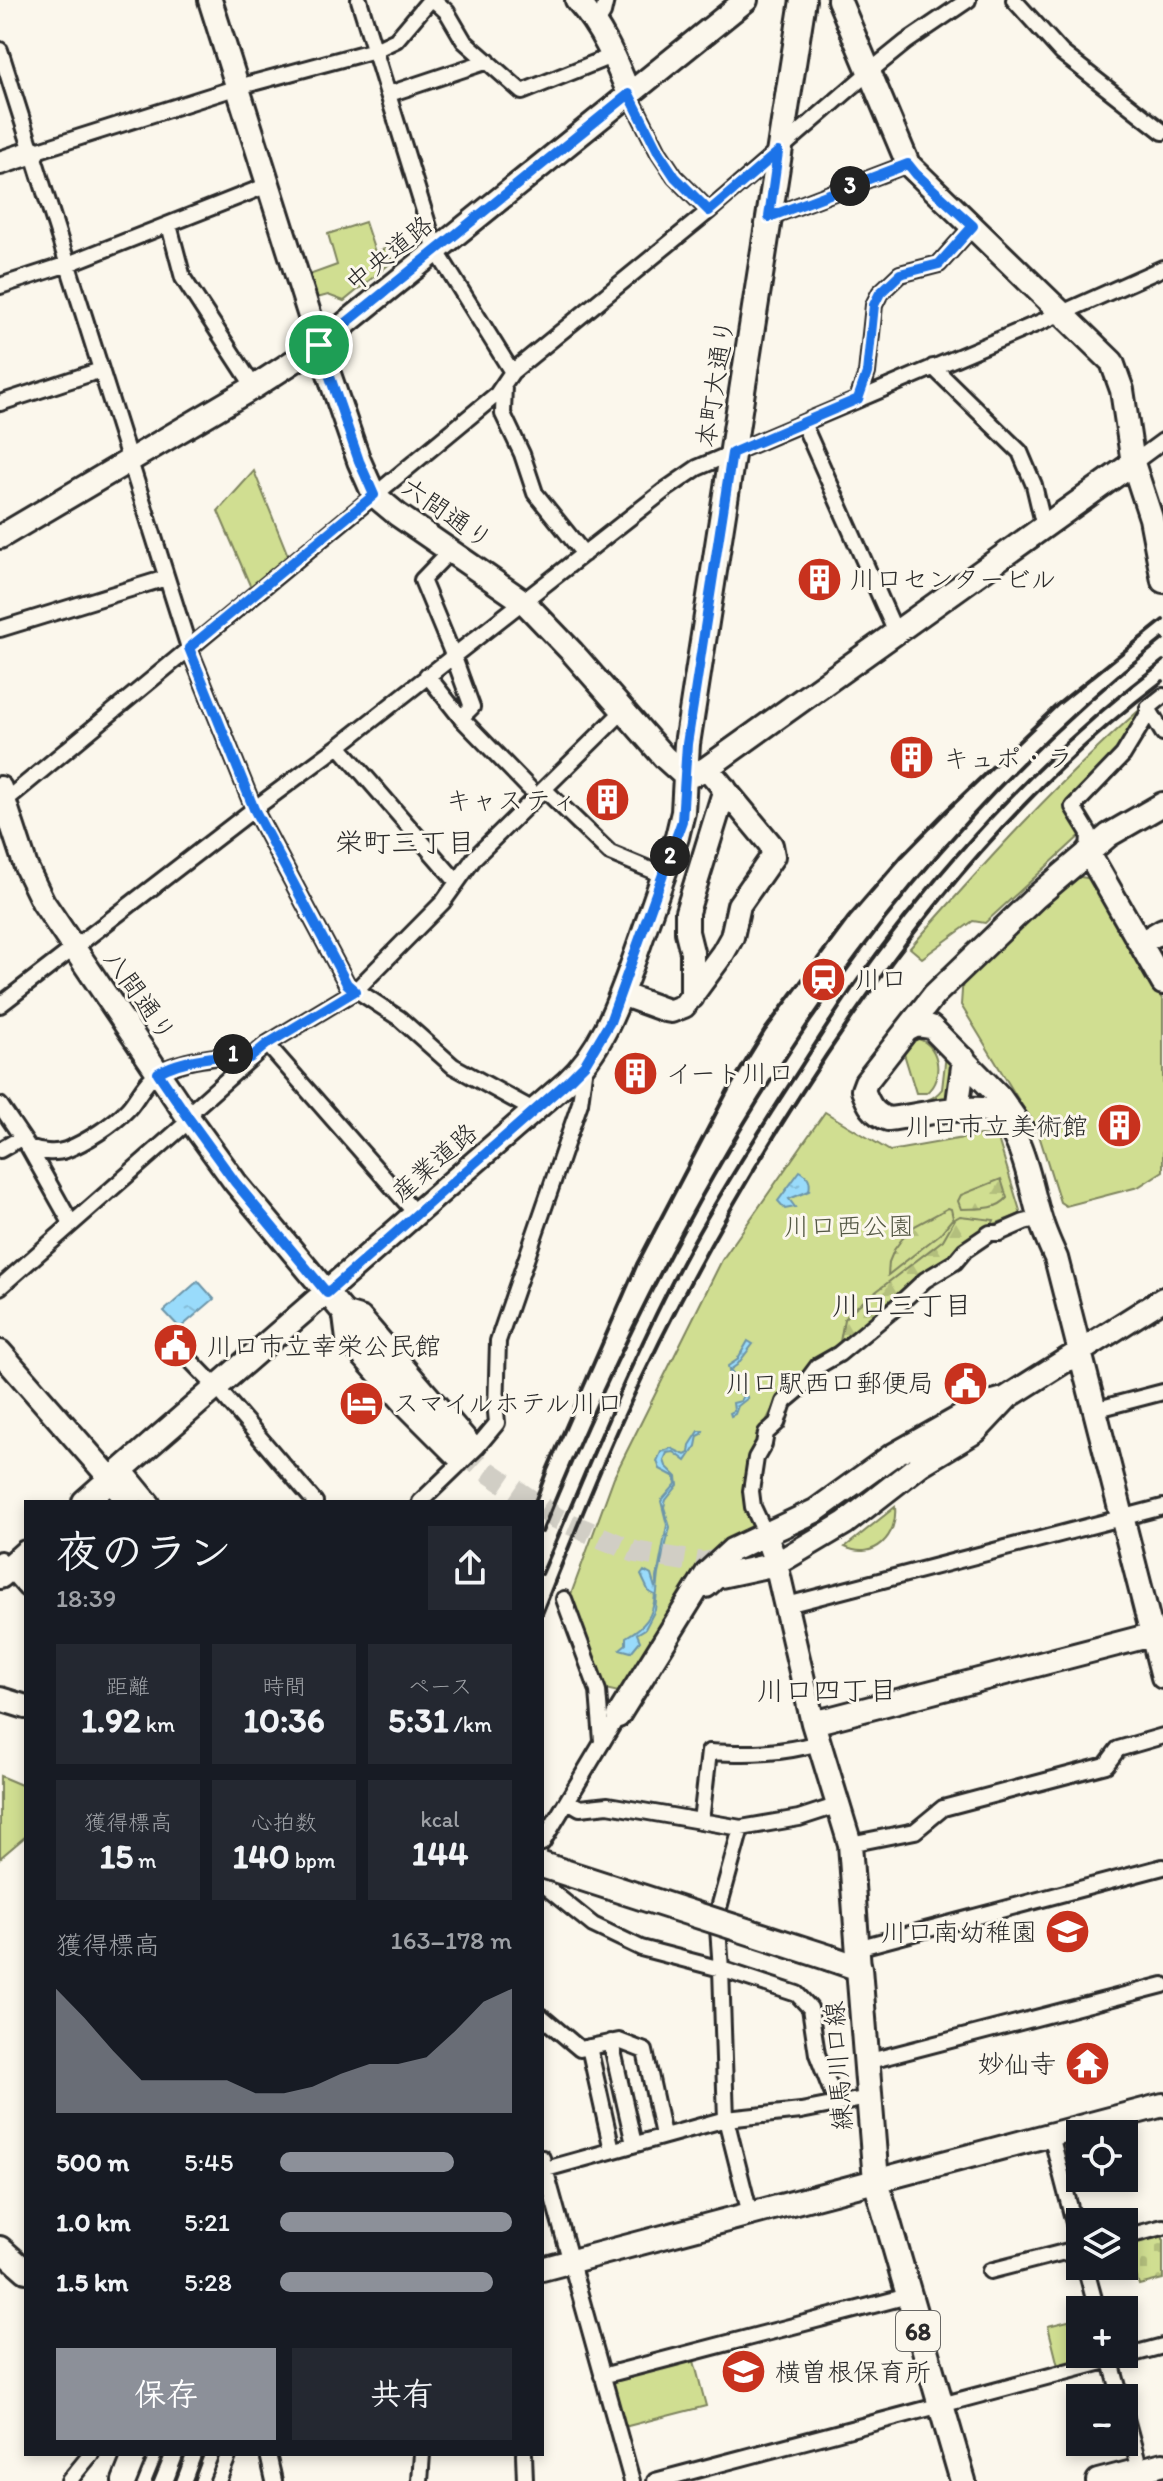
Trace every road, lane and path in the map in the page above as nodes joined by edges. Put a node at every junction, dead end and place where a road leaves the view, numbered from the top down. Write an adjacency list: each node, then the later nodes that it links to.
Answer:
1 (210, 0): 17 (street, 六間通り)
2 (359, 0): 13 (street)
3 (432, 0): 13 (street); 15 (street)
4 (577, 0): 11 (street)
5 (606, 0): 11 (street)
6 (746, 0): 19 (street, 中央道路)
7 (803, 0): 22 (main road, 本町大通り)
8 (839, 0): 16 (street)
9 (968, 0): 16 (street)
10 (1014, 0): 20 (street)
11 (596, 24): 14 (street)
12 (0, 50): 21 (street)
13 (375, 50): 17 (street); 18 (street)
14 (614, 55): 15 (street); 19 (street)
15 (488, 61): 18 (street)
16 (869, 72): 22 (street); 24 (street)
17 (238, 87): 21 (street); 25 (street, 六間通り)
18 (389, 94): 30 (street)
19 (629, 94): 26 (street); 30 (street, 中央道路)
20 (1163, 132)
21 (33, 152): 23 (street); 31 (street)
22 (778, 152): 26 (street); 27 (main road, 本町大通り)
23 (0, 163)
24 (908, 164): 27 (street); 29 (street)
25 (268, 185): 28 (street); 35 (street, 六間通り)
26 (709, 211): 38 (street)
27 (769, 217): 44 (main road, 本町大通り)
28 (169, 225): 31 (street); 39 (street)
29 (973, 226): 34 (street); 40 (street)
30 (436, 250): 35 (street, 中央道路); 38 (street)
31 (68, 264): 33 (street); 37 (street)
32 (1163, 268): 34 (street)
33 (0, 286)
34 (1062, 313): 36 (street); 46 (street)
35 (319, 345): 39 (street, 中央道路); 47 (street, 六間通り)
36 (933, 367): 40 (street); 48 (street)
37 (101, 370): 41 (street); 45 (street)
38 (508, 378): 47 (street); 51 (street)
39 (254, 387): 45 (street, 中央道路)
40 (858, 399): 42 (street)
41 (0, 403)
42 (803, 423): 44 (street); 56 (street)
43 (1163, 441): 46 (street)
44 (732, 453): 51 (street); 66 (main road, 本町大通り)
45 (130, 459): 49 (street, 中央道路); 52 (street)
46 (1133, 463): 48 (street); 53 (street)
47 (374, 495): 50 (street, 六間通り); 57 (street)
48 (1044, 527): 56 (street)
49 (0, 537)
50 (450, 551): 54 (street, 六間通り); 58 (street)
51 (584, 554): 54 (street)
52 (166, 578): 55 (street); 57 (street)
53 (1163, 581)
54 (524, 602): 58 (street); 61 (street, 六間通り)
55 (0, 629)
56 (896, 633): 66 (street)
57 (189, 648): 70 (street); 72 (street)
58 (453, 655): 59 (street); 63 (street)
59 (427, 675): 63 (street); 65 (street)
60 (1163, 696): 62 (street)
61 (623, 711): 66 (street, 六間通り); 69 (street)
62 (1149, 712): 64 (street); 73 (street)
63 (461, 718): 67 (street)
64 (1163, 733)
65 (339, 746): 72 (street); 75 (street)
66 (696, 772): 68 (street, 六間通り); 74 (street, 産業道路)
67 (529, 788)
68 (725, 789): 83 (street); 83 (street, 六間通り)
69 (545, 790): 74 (street); 75 (street)
70 (1, 798): 78 (street, 八間通り)
71 (1163, 804): 73 (street)
72 (254, 809): 78 (street); 81 (street)
73 (1088, 852): 77 (street); 79 (street)
74 (663, 875): 82 (street, 産業道路)
75 (457, 882): 81 (street)
76 (1163, 930): 77 (street)
77 (1141, 943): 80 (street)
78 (73, 950): 84 (street); 91 (street, 八間通り)
79 (964, 967): 85 (street); 86 (street)
80 (1163, 983)
81 (355, 991): 87 (street); 94 (street)
82 (621, 994): 83 (street); 90 (street, 産業道路)
83 (692, 997)
84 (0, 1005)
85 (931, 1027): 86 (street); 89 (street)
86 (907, 1030): 93 (street)
87 (267, 1044): 88 (street); 98 (street)
88 (250, 1058): 91 (street); 95 (street)
89 (964, 1059): 93 (street); 101 (street)
90 (585, 1064): 94 (street, 産業道路); 112 (street)
91 (158, 1073): 95 (street, 八間通り); 96 (street)
92 (0, 1105): 96 (street)
93 (957, 1110): 99 (street)
94 (535, 1111): 98 (street, 産業道路)
95 (190, 1120): 100 (street); 104 (street, 八間通り)
96 (25, 1143): 97 (street); 100 (street)
97 (0, 1150)
98 (416, 1214): 104 (street, 産業道路)
99 (1040, 1218): 101 (street); 119 (street)
100 (71, 1223): 102 (street)
101 (1056, 1258): 106 (street)
102 (0, 1287)
103 (1163, 1299): 106 (street)
104 (333, 1301): 108 (street, 産業道路); 112 (street, 八間通り)
105 (0, 1352): 113 (street)
106 (1080, 1353): 110 (street); 111 (street)
107 (189, 1359): 108 (street)
108 (217, 1388): 113 (street, 産業道路); 115 (street)
109 (1163, 1392): 111 (street)
110 (1007, 1398): 119 (street); 120 (street); 122 (street)
111 (1094, 1410): 118 (street)
112 (467, 1453): 116 (street)
113 (112, 1492): 114 (street)
114 (144, 1500)
115 (313, 1500)
116 (422, 1500)
117 (1163, 1507): 118 (street)
118 (1123, 1518): 126 (street); 127 (street)
119 (766, 1535): 122 (street); 124 (street)
120 (796, 1538)
121 (9, 1564): 123 (street)
122 (776, 1564): 124 (street); 126 (street)
123 (24, 1586)
124 (693, 1598): 131 (street)
125 (564, 1599): 134 (street)
126 (787, 1605): 132 (street)
127 (1158, 1634): 128 (street); 132 (street)
128 (1163, 1677)
129 (0, 1699): 130 (street)
130 (24, 1706)
131 (618, 1716): 134 (street)
132 (816, 1733): 136 (street); 137 (street)
133 (1163, 1736): 140 (street)
134 (602, 1741): 135 (street)
135 (568, 1801): 137 (street); 139 (street)
136 (839, 1805): 138 (street); 140 (street)
137 (701, 1821): 138 (street)
138 (741, 1828): 145 (street)
139 (544, 1840)
140 (850, 1844): 144 (street)
141 (544, 1866): 144 (main road, 練馬川口線, bridge)
142 (1163, 1867): 144 (street)
143 (544, 1886): 145 (street)
144 (858, 1958): 150 (main road, 練馬川口線 / 68)
145 (721, 1969): 152 (street); 154 (street)
146 (1163, 1985): 150 (street)
147 (544, 2019): 149 (street)
148 (611, 2042): 149 (street); 155 (street); 157 (street)
149 (589, 2047): 158 (street)
150 (866, 2062): 151 (main road, 練馬川口線 / 68)
151 (868, 2098): 152 (street); 160 (main road, 練馬川口線 / 68)
152 (837, 2105): 154 (street)
153 (1163, 2105): 156 (street)
154 (726, 2119): 155 (street); 162 (street)
155 (663, 2135): 157 (street)
156 (1051, 2135): 160 (street); 161 (street)
157 (634, 2144): 158 (street)
158 (612, 2150): 159 (street)
159 (544, 2164): 167 (street)
160 (876, 2181): 162 (street); 171 (main road, 練馬川口線 / 68)
161 (1070, 2208)
162 (750, 2214): 167 (street)
163 (1163, 2227): 164 (street)
164 (1138, 2233)
165 (0, 2248): 168 (street)
166 (1066, 2251): 170 (street)
167 (571, 2262): 169 (street); 175 (street)
168 (24, 2269)
169 (544, 2269)
170 (990, 2271)
171 (908, 2296): 175 (street); 176 (main road, 練馬川口線 / 68)
172 (1163, 2346): 173 (street)
173 (1138, 2351)
174 (1071, 2368): 176 (street)
175 (602, 2376): 192 (street)
176 (940, 2406): 193 (street); 194 (main road, 練馬川口線 / 68)
177 (89, 2456): 186 (street)
178 (134, 2456): 187 (street)
179 (228, 2456): 188 (street)
180 (268, 2456): 189 (street)
181 (422, 2456): 190 (street)
182 (524, 2456): 191 (street)
183 (1136, 2456): 185 (street)
184 (1163, 2464): 185 (street)
185 (1140, 2470): 195 (street)
186 (69, 2481)
187 (124, 2481)
188 (218, 2481)
189 (274, 2481)
190 (420, 2481)
191 (525, 2481)
192 (632, 2481)
193 (655, 2481)
194 (963, 2481)
195 (1098, 2481)

